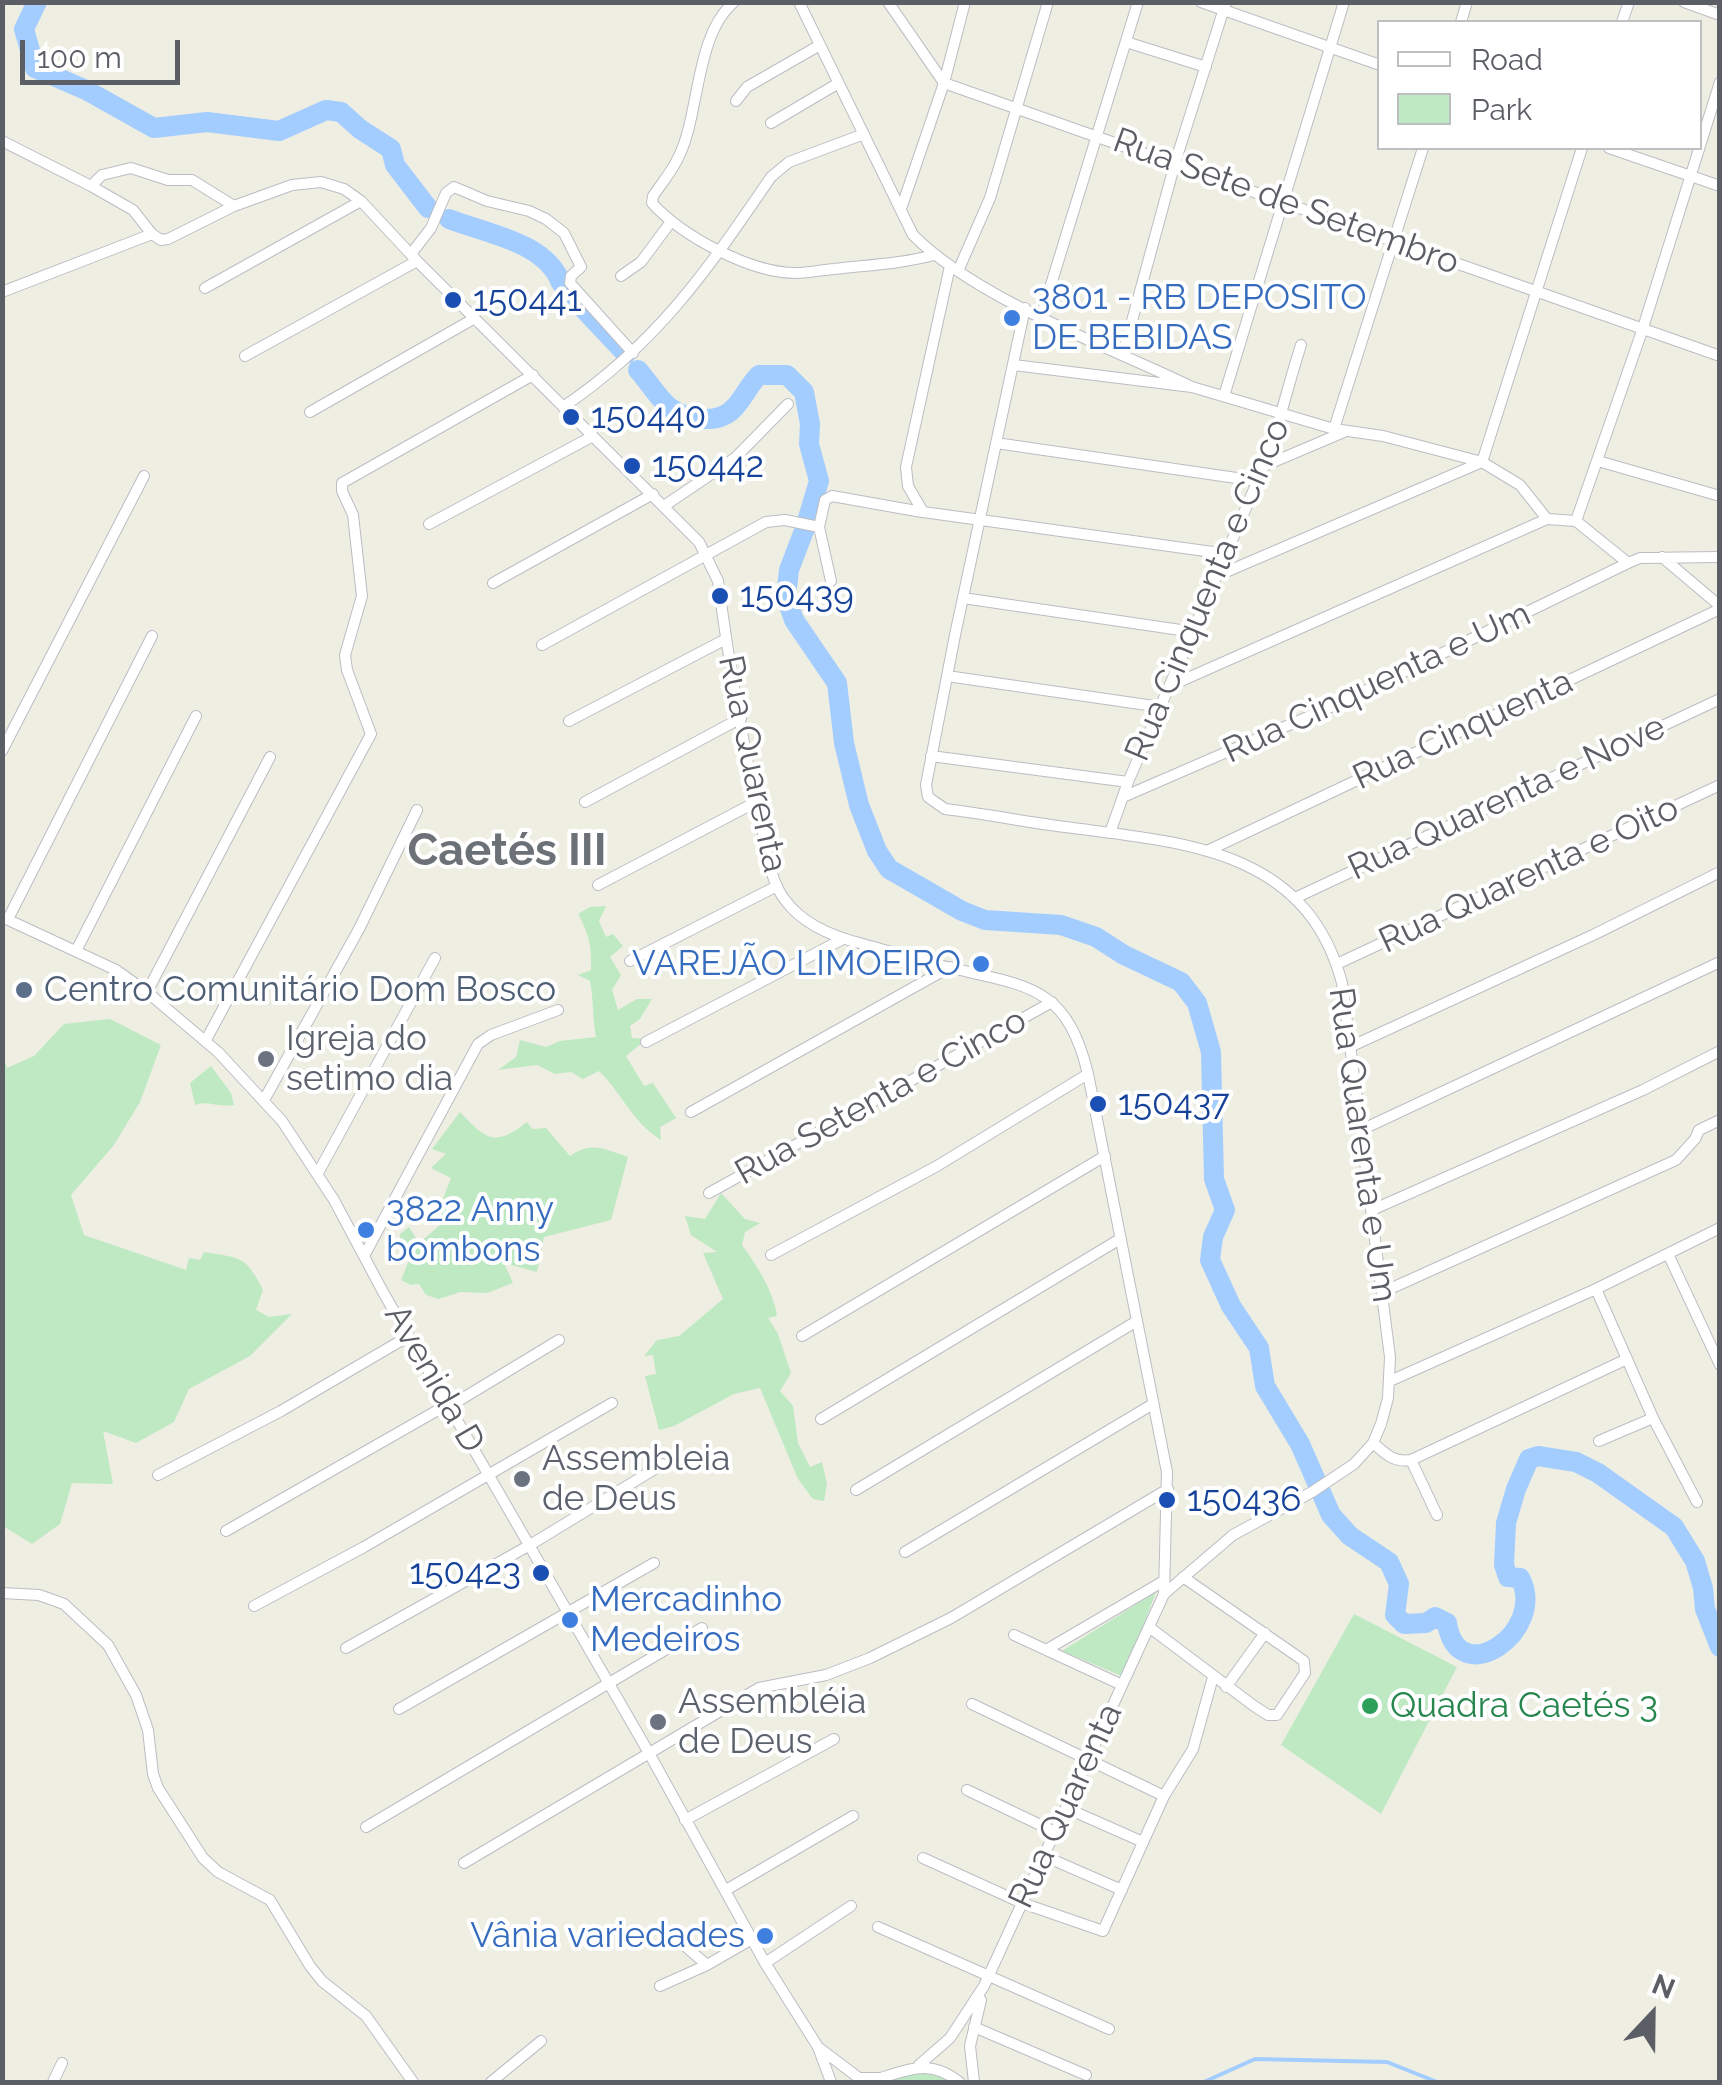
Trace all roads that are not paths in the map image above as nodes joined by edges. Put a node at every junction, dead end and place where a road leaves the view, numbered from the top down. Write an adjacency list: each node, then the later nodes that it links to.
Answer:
1 (734, 2): 39 (street)
2 (799, 2): 13 (street)
3 (888, 2): 18 (street)
4 (965, 2): 18 (street)
5 (1048, 2): 21 (street)
6 (1138, 2): 12 (street)
7 (1201, 2): 10 (street)
8 (1344, 2): 14 (street)
9 (1684, 2): 11 (street)
10 (1225, 6): 14 (street); 16 (street)
11 (1720, 14)
12 (1126, 42): 16 (street); 24 (street)
13 (820, 45): 19 (street); 20 (street)
14 (1329, 47): 15 (street); 35 (street)
15 (1377, 64)
16 (1206, 67): 31 (street)
17 (1720, 82): 25 (street)
18 (944, 83): 21 (street, Rua Sete de Setembro); 38 (street)
19 (837, 84): 22 (street); 23 (street)
20 (736, 101)
21 (1016, 109): 24 (street, Rua Sete de Setembro); 45 (street)
22 (771, 123)
23 (864, 134): 38 (street); 42 (street)
24 (1095, 134): 31 (street, Rua Sete de Setembro); 51 (street)
25 (1702, 140)
26 (2, 142): 33 (street)
27 (1422, 150): 41 (street)
28 (1581, 150): 49 (street)
29 (1615, 150): 32 (street)
30 (1699, 150): 32 (street)
31 (1175, 162): 35 (street, Rua Sete de Setembro); 56 (street)
32 (1691, 176): 34 (street); 53 (street)
33 (90, 186): 37 (street); 40 (street)
34 (1720, 186)
35 (1282, 200): 41 (street, Rua Sete de Setembro); 62 (street)
36 (361, 201): 37 (street, Rua Quarenta); 44 (street, Rua Quarenta); 47 (street)
37 (234, 206): 40 (street)
38 (902, 206): 43 (street)
39 (670, 223): 42 (street); 46 (street)
40 (152, 234): 48 (street)
41 (1395, 240): 49 (street, Rua Sete de Setembro); 67 (street)
42 (720, 250): 43 (street); 55 (street)
43 (934, 255): 45 (street)
44 (414, 258): 52 (street, Rua Quarenta); 55 (street); 57 (street)
45 (954, 269): 50 (street); 78 (street)
46 (621, 276)
47 (205, 288)
48 (2, 292)
49 (1538, 294): 53 (street, Rua Sete de Setembro); 71 (street)
50 (1025, 308): 51 (street); 59 (street, Rua Quarenta e Um)
51 (1041, 317): 56 (street)
52 (476, 318): 60 (street, Rua Quarenta); 65 (street)
53 (1642, 331): 58 (street, Rua Sete de Setembro); 70 (street)
54 (1300, 344): 66 (street, Rua Cinquenta e Cinco)
55 (633, 353): 64 (street)
56 (1124, 354): 61 (street)
57 (245, 356)
58 (1720, 356)
59 (1014, 365): 61 (street); 69 (street, Rua Quarenta e Um)
60 (533, 376): 64 (street, Rua Quarenta); 131 (street)
61 (1192, 387): 62 (street)
62 (1224, 396): 66 (street)
63 (788, 404): 77 (street)
64 (563, 406): 68 (street, Rua Quarenta)
65 (310, 412)
66 (1284, 414): 67 (street); 72 (street, Rua Cinquenta e Cinco)
67 (1339, 430): 71 (street); 72 (street)
68 (593, 436): 75 (street, Rua Quarenta); 82 (street)
69 (996, 443): 74 (street); 80 (street, Rua Quarenta e Um)
70 (1598, 461): 76 (street); 81 (street)
71 (1482, 462): 79 (street); 89 (street)
72 (1264, 466): 74 (street, Rua Cinquenta e Cinco)
73 (144, 476): 105 (street)
74 (1257, 482): 84 (street, Rua Cinquenta e Cinco)
75 (653, 494): 77 (street, Rua Quarenta); 91 (street)
76 (1720, 496)
77 (664, 506): 85 (street, Rua Quarenta)
78 (923, 512): 80 (street); 83 (street)
79 (1546, 518): 81 (street); 99 (street)
80 (979, 520): 84 (street); 92 (street, Rua Quarenta e Um)
81 (1576, 520): 88 (street)
82 (429, 524)
83 (818, 526): 85 (street); 90 (street)
84 (1227, 554): 89 (street, Rua Cinquenta e Cinco)
85 (708, 555): 96 (street, Rua Quarenta); 97 (street)
86 (1661, 556): 87 (street, Rua Cinquenta e Um); 88 (street, Rua Cinquenta e Um); 93 (street)
87 (1720, 557)
88 (1628, 564): 110 (street, Rua Cinquenta e Um)
89 (1219, 575): 94 (street, Rua Cinquenta e Cinco)
90 (831, 581)
91 (493, 583)
92 (964, 598): 94 (street); 98 (street, Rua Quarenta e Um)
93 (1720, 608): 115 (street, Rua Cinquenta)
94 (1194, 632): 99 (street, Rua Cinquenta e Cinco)
95 (152, 636): 120 (street)
96 (726, 639): 103 (street, Rua Quarenta); 104 (street)
97 (542, 645)
98 (947, 676): 101 (street); 106 (street, Rua Quarenta e Um)
99 (1172, 684): 101 (street, Rua Cinquenta e Cinco)
100 (1720, 698): 119 (street, Rua Quarenta e Nove)
101 (1161, 707): 108 (street, Rua Cinquenta e Cinco)
102 (196, 716): 122 (street)
103 (741, 718): 111 (street); 112 (street, Rua Quarenta)
104 (569, 721)
105 (2, 751)
106 (931, 756): 108 (street); 114 (street, Rua Quarenta e Um)
107 (270, 758): 128 (street)
108 (1128, 782): 110 (street, Rua Cinquenta e Cinco)
109 (1720, 785): 126 (street, Rua Quarenta e Oito)
110 (1123, 797): 114 (street, Rua Cinquenta e Cinco)
111 (585, 802)
112 (756, 802): 117 (street); 118 (street, Rua Quarenta)
113 (417, 810): 136 (street)
114 (1110, 833): 115 (street, Rua Quarenta e Um)
115 (1206, 851): 119 (street, Rua Quarenta e Um)
116 (1720, 872): 133 (street)
117 (598, 885)
118 (777, 886): 121 (street, Rua Quarenta); 124 (street)
119 (1295, 898): 126 (street, Rua Quarenta e Um)
120 (5, 918): 122 (street, Avenida D)
121 (843, 939): 127 (street, Rua Quarenta); 132 (street)
122 (76, 951): 128 (street, Avenida D)
123 (435, 958): 141 (street)
124 (630, 961)
125 (1720, 962): 139 (street)
126 (1337, 964): 133 (street, Rua Quarenta e Um)
127 (950, 968): 129 (street, Rua Quarenta); 137 (street)
128 (148, 992): 131 (street, Avenida D)
129 (1052, 1002): 135 (street, Rua Quarenta); 142 (street, Rua Setenta e Cinco)
130 (558, 1010): 148 (street)
131 (206, 1040): 136 (street, Avenida D)
132 (646, 1042)
133 (1352, 1046): 139 (street, Rua Quarenta e Um)
134 (1720, 1050): 143 (street)
135 (1088, 1074): 140 (street, Rua Quarenta); 146 (street)
136 (264, 1100): 141 (street, Avenida D)
137 (691, 1112)
138 (1720, 1120): 150 (street)
139 (1361, 1130): 143 (street, Rua Quarenta e Um)
140 (1105, 1156): 145 (street, Rua Quarenta); 153 (street)
141 (318, 1173): 148 (street, Avenida D)
142 (709, 1193)
143 (1372, 1210): 150 (street, Rua Quarenta e Um)
144 (1720, 1228): 147 (street)
145 (1120, 1239): 151 (street, Rua Quarenta); 162 (street)
146 (771, 1254)
147 (1668, 1254): 149 (street); 156 (street)
148 (364, 1256): 152 (street, Avenida D)
149 (1596, 1288): 155 (street); 157 (street)
150 (1383, 1292): 157 (street, Rua Quarenta e Um)
151 (1137, 1321): 159 (street, Rua Quarenta); 170 (street)
152 (409, 1336): 160 (street, Avenida D); 168 (street)
153 (802, 1336)
154 (559, 1340): 160 (street)
155 (1627, 1360): 161 (street); 165 (street)
156 (1720, 1365)
157 (1390, 1382): 164 (street, Rua Quarenta e Um)
158 (612, 1403): 167 (street)
159 (1153, 1404): 169 (street, Rua Quarenta); 175 (street)
160 (450, 1406): 167 (street, Avenida D); 173 (street)
161 (1653, 1418): 163 (street); 171 (street)
162 (820, 1419)
163 (1599, 1441)
164 (1372, 1442): 165 (street); 177 (street, Rua Quarenta e Um)
165 (1411, 1460): 172 (street)
166 (663, 1464): 174 (street)
167 (489, 1474): 174 (street, Avenida D); 180 (street)
168 (158, 1475)
169 (1168, 1489): 178 (street, Rua Quarenta); 195 (street)
170 (856, 1490)
171 (1696, 1502)
172 (1438, 1515)
173 (226, 1531)
174 (530, 1544): 181 (street, Avenida D); 186 (street)
175 (905, 1552)
176 (654, 1563): 181 (street)
177 (1183, 1577): 178 (street, Rua Quarenta e Um); 184 (street)
178 (1166, 1587): 182 (street, Rua Quarenta); 187 (street)
179 (2, 1593): 228 (street)
180 (254, 1606)
181 (566, 1612): 189 (street, Avenida D); 193 (street)
182 (1149, 1627): 188 (street); 190 (street, Rua Quarenta)
183 (702, 1628): 189 (street)
184 (1265, 1633): 191 (street); 191 (street)
185 (1014, 1635): 187 (street)
186 (346, 1648)
187 (1046, 1650): 190 (street)
188 (1213, 1677): 191 (street); 198 (street)
189 (607, 1682): 195 (street, Avenida D); 202 (street)
190 (1122, 1685): 196 (street, Rua Quarenta)
191 (1226, 1686)
192 (972, 1704): 196 (street)
193 (399, 1709)
194 (834, 1739): 201 (street)
195 (649, 1753): 201 (street, Avenida D); 207 (street)
196 (1088, 1760): 198 (street); 199 (street, Rua Quarenta)
197 (967, 1790): 203 (street)
198 (1164, 1796): 204 (street)
199 (1066, 1808): 203 (street, Rua Quarenta); 204 (street)
200 (853, 1816): 208 (street)
201 (685, 1820): 208 (street, Avenida D)
202 (366, 1826)
203 (1055, 1832): 205 (street, Rua Quarenta)
204 (1143, 1842): 209 (street)
205 (1044, 1856): 209 (street); 210 (street, Rua Quarenta)
206 (922, 1858): 210 (street)
207 (464, 1862)
208 (726, 1890): 214 (street, Avenida D)
209 (1122, 1890): 210 (street)
210 (1022, 1903): 217 (street, Rua Quarenta)
211 (851, 1906): 215 (street)
212 (878, 1927): 217 (street)
213 (670, 1933): 216 (street)
214 (752, 1940): 215 (street, Avenida D); 216 (street)
215 (765, 1963): 222 (street, Avenida D)
216 (707, 1966): 218 (street)
217 (986, 1981): 219 (street, Rua Quarenta); 220 (street); 224 (street, Rua Quarenta)
218 (660, 1986)
219 (974, 2027): 225 (street); 232 (street, Rua Quarenta)
220 (1110, 2028)
221 (541, 2041): 229 (street)
222 (818, 2047): 226 (street, Avenida D); 230 (street, Avenida D)
223 (62, 2063): 227 (street)
224 (919, 2065): 226 (street, Rua Quarenta); 231 (street)
225 (1086, 2075)
226 (880, 2080)
227 (53, 2082)
228 (412, 2082)
229 (491, 2082)
230 (831, 2082)
231 (959, 2082)
232 (975, 2082)

